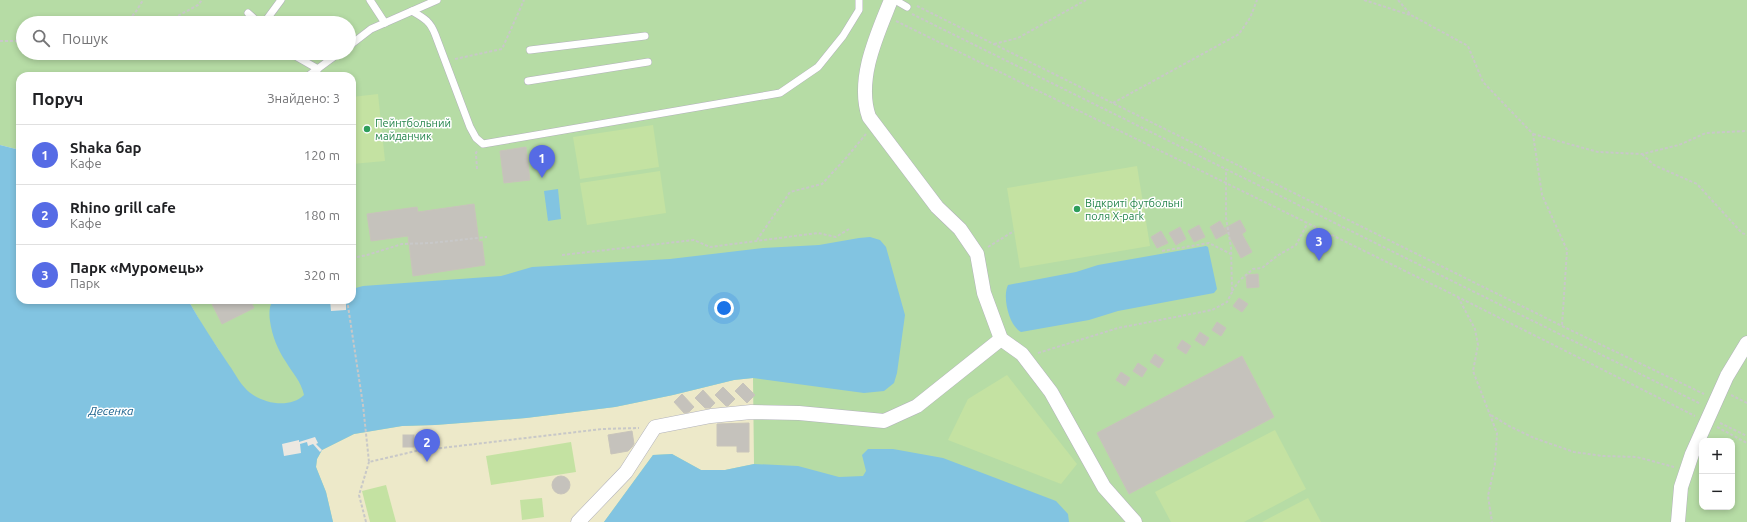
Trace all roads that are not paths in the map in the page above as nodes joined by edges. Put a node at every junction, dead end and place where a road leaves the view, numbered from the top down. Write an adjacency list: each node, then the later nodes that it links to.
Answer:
1 (281, 0): 11 (lane)
2 (370, 0): 12 (lane)
3 (437, 0): 8 (lane)
4 (859, 0): 8 (lane)
5 (891, 0): 22 (street)
6 (895, 0): 7 (lane)
7 (907, 7)
8 (412, 11): 12 (lane)
9 (248, 13): 10 (lane)
10 (251, 16)
11 (269, 16)
12 (386, 23): 14 (lane)
13 (645, 36): 15 (lane)
14 (356, 41)
15 (530, 50)
16 (302, 60): 19 (lane)
17 (330, 60): 19 (lane)
18 (648, 62): 21 (lane)
19 (318, 69): 20 (lane)
20 (314, 72)
21 (528, 81)
22 (1001, 339): 24 (street); 25 (street)
23 (1747, 343): 26 (street)
24 (578, 522)
25 (1135, 522)
26 (1678, 522)

